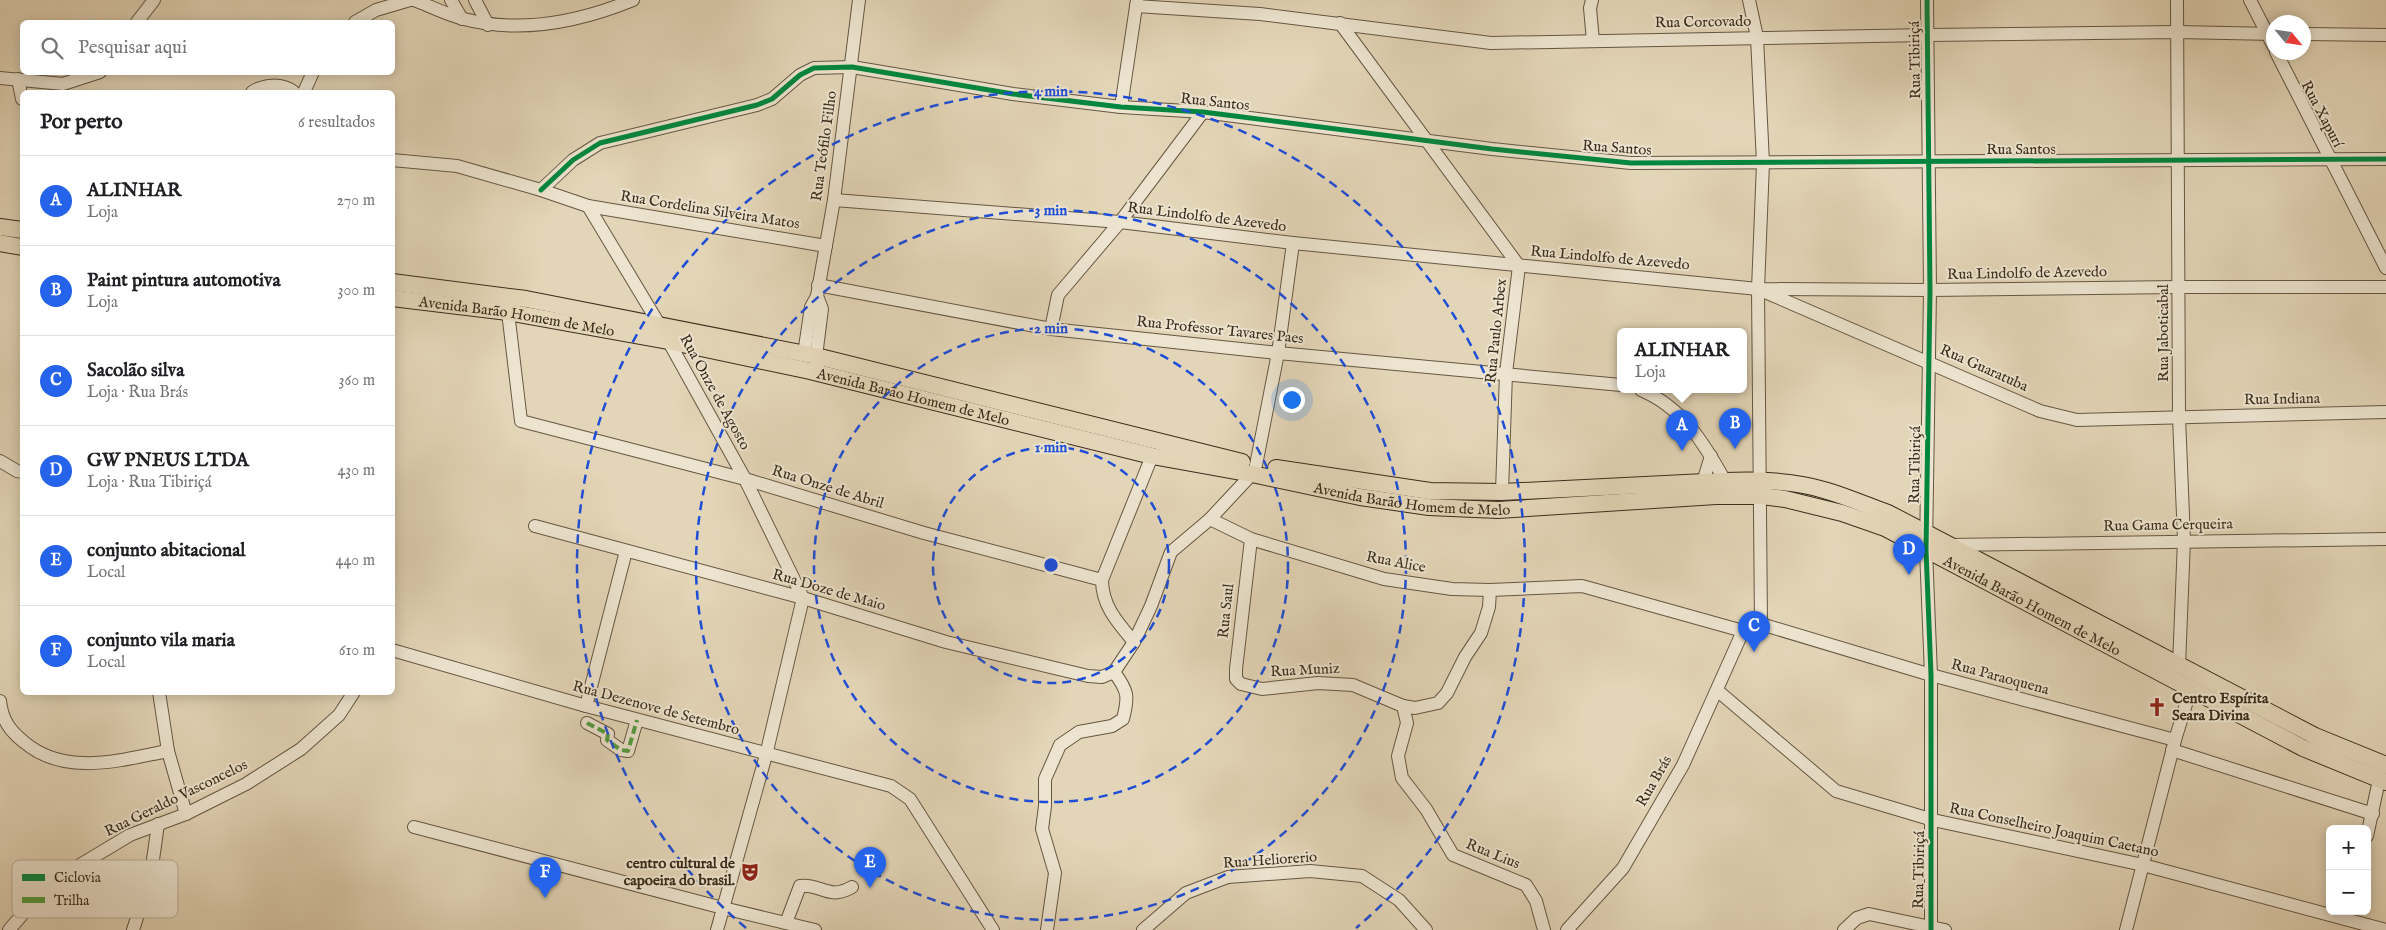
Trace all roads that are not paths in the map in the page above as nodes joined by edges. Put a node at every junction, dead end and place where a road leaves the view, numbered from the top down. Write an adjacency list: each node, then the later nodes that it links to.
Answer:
1 (154, 0): 17 (street)
2 (410, 0): 18 (street)
3 (414, 0): 16 (street)
4 (451, 0): 16 (street)
5 (475, 0): 20 (street)
6 (633, 0): 20 (street)
7 (859, 0): 30 (street, Rua Teófilo Filho)
8 (1230, 0): 15 (street)
9 (1592, 0): 28 (street)
10 (1749, 0): 27 (street)
11 (1927, 0): 25 (street, Rua Tibiriçá)
12 (2177, 0): 22 (street, Rua Jaboticabal)
13 (2250, 0): 21 (street)
14 (1137, 3): 15 (street, Rua Corcovado); 39 (street)
15 (1235, 13): 19 (street, Rua Corcovado)
16 (462, 19): 20 (street)
17 (139, 20)
18 (358, 20)
19 (1340, 23): 28 (street, Rua Corcovado); 41 (street, Rua Paulo Arbex)
20 (488, 25)
21 (2266, 27)
22 (2178, 32): 23 (street, Rua Corcovado); 25 (street, Rua Corcovado); 46 (street, Rua Jaboticabal)
23 (2266, 34)
24 (2311, 34): 26 (street)
25 (1928, 35): 27 (street, Rua Corcovado); 45 (street, Rua Tibiriçá)
26 (2386, 35)
27 (1757, 37): 28 (street, Rua Corcovado); 47 (street)
28 (1593, 41)
29 (2280, 60): 44 (street, Rua Xapurí)
30 (852, 67): 39 (street, Rua Santos); 48 (street, Rua Santos); 49 (street, Rua Teófilo Filho)
31 (90, 75): 34 (street)
32 (312, 75): 38 (street)
33 (0, 78): 34 (street)
34 (18, 79): 35 (street)
35 (20, 90)
36 (255, 90): 37 (street)
37 (292, 90)
38 (305, 90)
39 (1121, 107): 40 (street, Rua Santos)
40 (1203, 112): 41 (street, Rua Santos); 51 (street)
41 (1427, 141): 47 (street, Rua Santos); 58 (street, Rua Paulo Arbex)
42 (2386, 159): 44 (street, Rua Santos)
43 (395, 160): 48 (street, Rua Cordelina Silveira Matos)
44 (2332, 160): 46 (street, Rua Santos); 59 (street, Rua Xapurí)
45 (1929, 161): 46 (street, Rua Santos); 47 (street, Rua Santos); 65 (street, Rua Tibiriçá)
46 (2178, 161): 61 (street, Rua Jaboticabal)
47 (1763, 163): 63 (street)
48 (541, 190): 50 (street, Rua Cordelina Silveira Matos)
49 (834, 200): 51 (street, Rua Lindolfo de Azevedo); 57 (street, Rua Teófilo Filho)
50 (588, 206): 57 (street, Rua Cordelina Silveira Matos); 69 (street, Rua Onze de Agosto)
51 (1120, 222): 54 (street, Rua Lindolfo de Azevedo); 70 (street)
52 (0, 227): 53 (main road)
53 (20, 230)
54 (1293, 243): 58 (street, Rua Lindolfo de Azevedo); 72 (street)
55 (0, 244): 56 (main road)
56 (20, 246)
57 (826, 246): 64 (street, Rua Teófilo Filho)
58 (1520, 266): 63 (street, Rua Lindolfo de Azevedo); 75 (street, Rua Paulo Arbex)
59 (2386, 268)
60 (395, 282): 67 (main road, Avenida Barão Homem de Melo)
61 (2179, 287): 62 (street, Rua Lindolfo de Azevedo); 65 (street, Rua Lindolfo de Azevedo); 80 (street, Rua Jaboticabal)
62 (2386, 287)
63 (1758, 289): 65 (street, Rua Lindolfo de Azevedo); 74 (street, Rua Guaratuba); 89 (street)
64 (817, 290): 70 (street, Rua Professor Tavares Paes); 73 (street, Rua Teófilo Filho)
65 (1930, 290): 74 (street, Rua Tibiriçá)
66 (395, 298): 68 (main road, Avenida Barão Homem de Melo)
67 (526, 299): 68 (main road); 69 (main road, Avenida Barão Homem de Melo)
68 (508, 312): 71 (main road, Avenida Barão Homem de Melo); 86 (street, Rua Onze de Abril)
69 (659, 324): 71 (street, Rua Onze de Agosto); 73 (main road, Avenida Barão Homem de Melo)
70 (1051, 329): 72 (street, Rua Professor Tavares Paes)
71 (668, 341): 76 (main road, Avenida Barão Homem de Melo); 86 (street, Rua Onze de Agosto)
72 (1278, 353): 75 (street, Rua Professor Tavares Paes); 84 (street)
73 (810, 355): 76 (street); 84 (main road, Avenida Barão Homem de Melo)
74 (1929, 361): 80 (street, Rua Guaratuba); 93 (street, Rua Tibiriçá)
75 (1506, 373): 77 (street, Rua Professor Tavares Paes); 90 (street, Rua Paulo Arbex)
76 (822, 374): 81 (main road, Avenida Barão Homem de Melo)
77 (1617, 384)
78 (1647, 393): 82 (street)
79 (2386, 412): 80 (street, Rua Indiana)
80 (2179, 417): 96 (street, Rua Jaboticabal)
81 (1152, 456): 84 (main road, Avenida Barão Homem de Melo); 100 (street)
82 (1711, 456): 87 (street); 88 (street)
83 (0, 461): 85 (street)
84 (1254, 469): 89 (main road, Avenida Barão Homem de Melo); 90 (main road, Avenida Barão Homem de Melo); 91 (street)
85 (20, 472)
86 (745, 479): 100 (street, Rua Onze de Abril); 102 (street, Rua Onze de Agosto)
87 (1725, 481): 88 (main road, Avenida Barão Homem de Melo); 89 (main road, Avenida Barão Homem de Melo)
88 (1703, 482): 90 (main road, Avenida Barão Homem de Melo)
89 (1761, 488): 93 (main road, Avenida Barão Homem de Melo); 98 (main road, Avenida Barão Homem de Melo); 103 (street)
90 (1502, 492)
91 (1210, 519): 94 (street, Rua Alice); 105 (street)
92 (535, 526): 99 (street, Rua Doze de Maio)
93 (1927, 532): 97 (main road, Avenida Barão Homem de Melo); 98 (street, Rua Tibiriçá)
94 (1251, 539): 101 (street, Rua Alice); 110 (street, Rua Saul)
95 (2386, 539): 96 (street, Rua Gama Cerqueira)
96 (2184, 540): 97 (street, Rua Gama Cerqueira); 107 (street, Rua Jaboticabal)
97 (1951, 544): 107 (main road, Avenida Barão Homem de Melo)
98 (1926, 550): 109 (street, Rua Tibiriçá); 111 (main road, Avenida Barão Homem de Melo)
99 (626, 551): 102 (street, Rua Doze de Maio); 116 (street)
100 (1102, 580): 105 (street)
101 (1490, 590): 104 (street, Rua Alice); 117 (street)
102 (803, 598): 108 (street, Rua Doze de Maio); 122 (street)
103 (1761, 624): 104 (street); 109 (street, Rua Paraoquena)
104 (1744, 631): 112 (street, Rua Brás)
105 (1134, 642): 108 (street)
106 (395, 651): 116 (street, Rua Dezenove de Setembro)
107 (2180, 666): 123 (main road, Avenida Barão Homem de Melo)
108 (1114, 672): 145 (street)
109 (1931, 675): 120 (street, Rua Paraoquena); 126 (street, Rua Tibiriçá)
110 (1240, 684): 117 (street, Rua Muniz)
111 (2191, 688): 120 (street); 123 (main road, Avenida Barão Homem de Melo)
112 (1718, 691): 126 (street, Rua Conselheiro Joaquim Caetano); 149 (street, Rua Brás)
113 (159, 695): 121 (street)
114 (352, 695): 124 (street, Rua Geraldo Vasconcelos)
115 (0, 701): 121 (street)
116 (586, 706): 118 (street, Rua Dezenove de Setembro)
117 (1403, 706): 148 (street, Rua Lius)
118 (637, 720): 119 (street); 122 (street, Rua Dezenove de Setembro)
119 (587, 723)
120 (2174, 745): 125 (street, Rua Paraoquena); 132 (street)
121 (168, 751): 124 (street)
122 (766, 755): 134 (street); 144 (street, Rua Dezenove de Setembro)
123 (2384, 776): 125 (street)
124 (186, 814): 127 (street, Rua Geraldo Vasconcelos)
125 (2373, 814): 128 (street)
126 (1932, 820): 132 (street, Rua Conselheiro Joaquim Caetano); 139 (street, Rua Tibiriçá)
127 (158, 824): 130 (street, Rua Geraldo Vasconcelos); 131 (street)
128 (2370, 825)
129 (414, 827): 134 (street)
130 (89, 860)
131 (153, 860)
132 (2143, 865): 138 (street, Rua Conselheiro Joaquim Caetano); 152 (street)
133 (852, 887): 137 (street)
134 (723, 908): 137 (street); 142 (street)
135 (19, 918): 140 (street, Rua Geraldo Vasconcelos)
136 (137, 918): 141 (street)
137 (786, 924): 143 (street)
138 (2345, 925): 153 (street, Rua Conselheiro Joaquim Caetano)
139 (1931, 928): 150 (street); 151 (street)
140 (9, 930)
141 (133, 930)
142 (717, 930)
143 (815, 930)
144 (993, 930)
145 (1047, 930)
146 (1143, 930): 147 (street, Rua Heliorerio)
147 (1426, 930)
148 (1544, 930)
149 (1567, 930)
150 (1844, 930)
151 (1945, 930)
152 (2126, 930)
153 (2386, 930)

